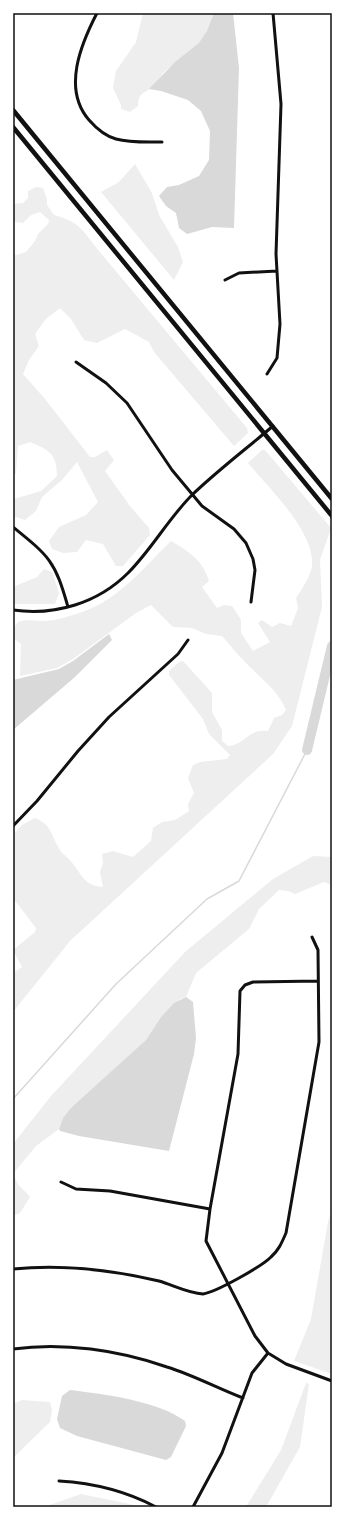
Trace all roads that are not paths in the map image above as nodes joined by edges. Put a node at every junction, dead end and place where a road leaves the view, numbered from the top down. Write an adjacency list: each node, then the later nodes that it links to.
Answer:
1 (97, 13): 5 (street)
2 (273, 13): 8 (street)
3 (13, 110): 6 (main road)
4 (13, 127): 7 (main road)
5 (162, 142)
6 (78, 189): 7 (main road); 12 (main road)
7 (69, 195): 13 (main road)
8 (277, 271): 9 (street); 11 (street)
9 (225, 280)
10 (76, 362): 14 (street)
11 (267, 374)
12 (273, 426): 13 (street); 15 (main road)
13 (265, 433): 14 (street); 16 (main road)
14 (192, 495): 18 (street); 19 (street)
15 (332, 499)
16 (332, 516)
17 (13, 527): 19 (street)
18 (251, 602)
19 (68, 607): 20 (street)
20 (13, 610)
21 (188, 640): 22 (street)
22 (13, 826)
23 (312, 937): 24 (street)
24 (318, 981): 26 (street); 28 (street)
25 (61, 1182): 26 (street)
26 (210, 1209): 28 (street)
27 (13, 1269): 28 (street)
28 (227, 1284): 30 (street)
29 (13, 1350): 32 (street)
30 (268, 1353): 31 (street); 32 (street)
31 (332, 1381)
32 (243, 1398): 35 (street)
33 (59, 1481): 34 (street)
34 (156, 1507)
35 (193, 1507)

